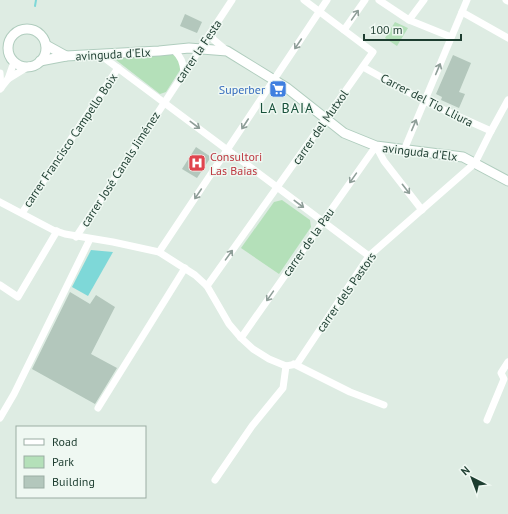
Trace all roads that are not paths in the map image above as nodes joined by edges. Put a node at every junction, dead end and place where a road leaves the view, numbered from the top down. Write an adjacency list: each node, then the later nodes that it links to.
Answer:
1 (232, 0): 12 (street, carrer la Festa)
2 (304, 0): 8 (street)
3 (327, 0): 8 (street)
4 (365, 0): 11 (street, one-way to 4)
5 (379, 0): 10 (street)
6 (424, 0): 10 (street)
7 (466, 0): 9 (street)
8 (319, 11): 11 (street); 32 (street, one-way to 32)
9 (462, 12): 13 (street); 14 (street)
10 (409, 20): 13 (street)
11 (344, 30): 27 (street, carrer del Mutxol)
12 (210, 34): 18 (street, carrer la Festa); 20 (street)
13 (451, 37): 35 (street, one-way to 13)
14 (508, 38)
15 (9, 41): 16 (main road); 17 (main road); 24 (main road)
16 (46, 45): 23 (main road, avinguda d'Elx); 25 (main road)
17 (0, 46)
18 (201, 48): 19 (main road, avinguda d'Elx); 20 (main road, avinguda d'Elx); 29 (street, carrer la Festa)
19 (174, 50): 22 (main road, avinguda d'Elx); 29 (street)
20 (227, 51): 32 (main road, avinguda d'Elx)
21 (0, 54): 24 (main road)
22 (99, 54): 23 (main road, avinguda d'Elx); 28 (street)
23 (66, 56): 25 (main road, avinguda d'Elx)
24 (12, 59): 26 (main road); 31 (street)
25 (40, 61): 26 (main road)
26 (28, 66): 31 (street)
27 (363, 67): 35 (street, Carrer del Tio Lliura); 37 (street, carrer del Mutxol)
28 (118, 68): 36 (street); 47 (street, carrer Francisco Campello Boix)
29 (184, 72): 36 (street, carrer la Festa)
30 (0, 73): 33 (street)
31 (8, 79): 33 (street)
32 (274, 80): 37 (main road, avinguda d'Elx); 40 (street, one-way to 40)
33 (0, 89)
34 (508, 100): 38 (street)
35 (424, 101): 38 (street, Carrer del Tio Lliura); 41 (street, one-way to 35)
36 (164, 102): 40 (street, one-way to 40); 50 (street, carrer José Canals Jiménez)
37 (326, 119): 39 (main road, avinguda d'Elx); 44 (street, carrer del Mutxol)
38 (491, 131): 42 (street)
39 (376, 146): 41 (main road, avinguda d'Elx); 46 (street, one-way to 46); 48 (street, carrer de la Pau, one-way to 48)
40 (228, 150): 44 (street); 52 (street, one-way to 52)
41 (404, 150): 42 (main road, avinguda d'Elx)
42 (476, 163): 43 (main road, avinguda d'Elx); 46 (street, carrer dels Pastors)
43 (508, 181)
44 (278, 187): 48 (street, one-way to 48); 56 (street, carrer del Mutxol, one-way to 44)
45 (0, 202): 47 (street)
46 (422, 210): 53 (street, carrer dels Pastors)
47 (22, 213): 49 (street)
48 (323, 221): 53 (street); 57 (street, carrer de la Pau, one-way to 57)
49 (57, 231): 50 (street); 55 (street)
50 (76, 237): 51 (street)
51 (90, 238): 52 (street); 63 (street)
52 (159, 252): 54 (street)
53 (369, 256): 59 (street, carrer dels Pastors)
54 (185, 268): 56 (street); 62 (street)
55 (0, 285)
56 (207, 286): 57 (street)
57 (241, 338): 60 (street)
58 (508, 362): 64 (street)
59 (296, 364): 60 (street); 61 (street)
60 (286, 366): 65 (street)
61 (384, 405)
62 (98, 408)
63 (0, 418)
64 (487, 420)
65 (215, 480)

